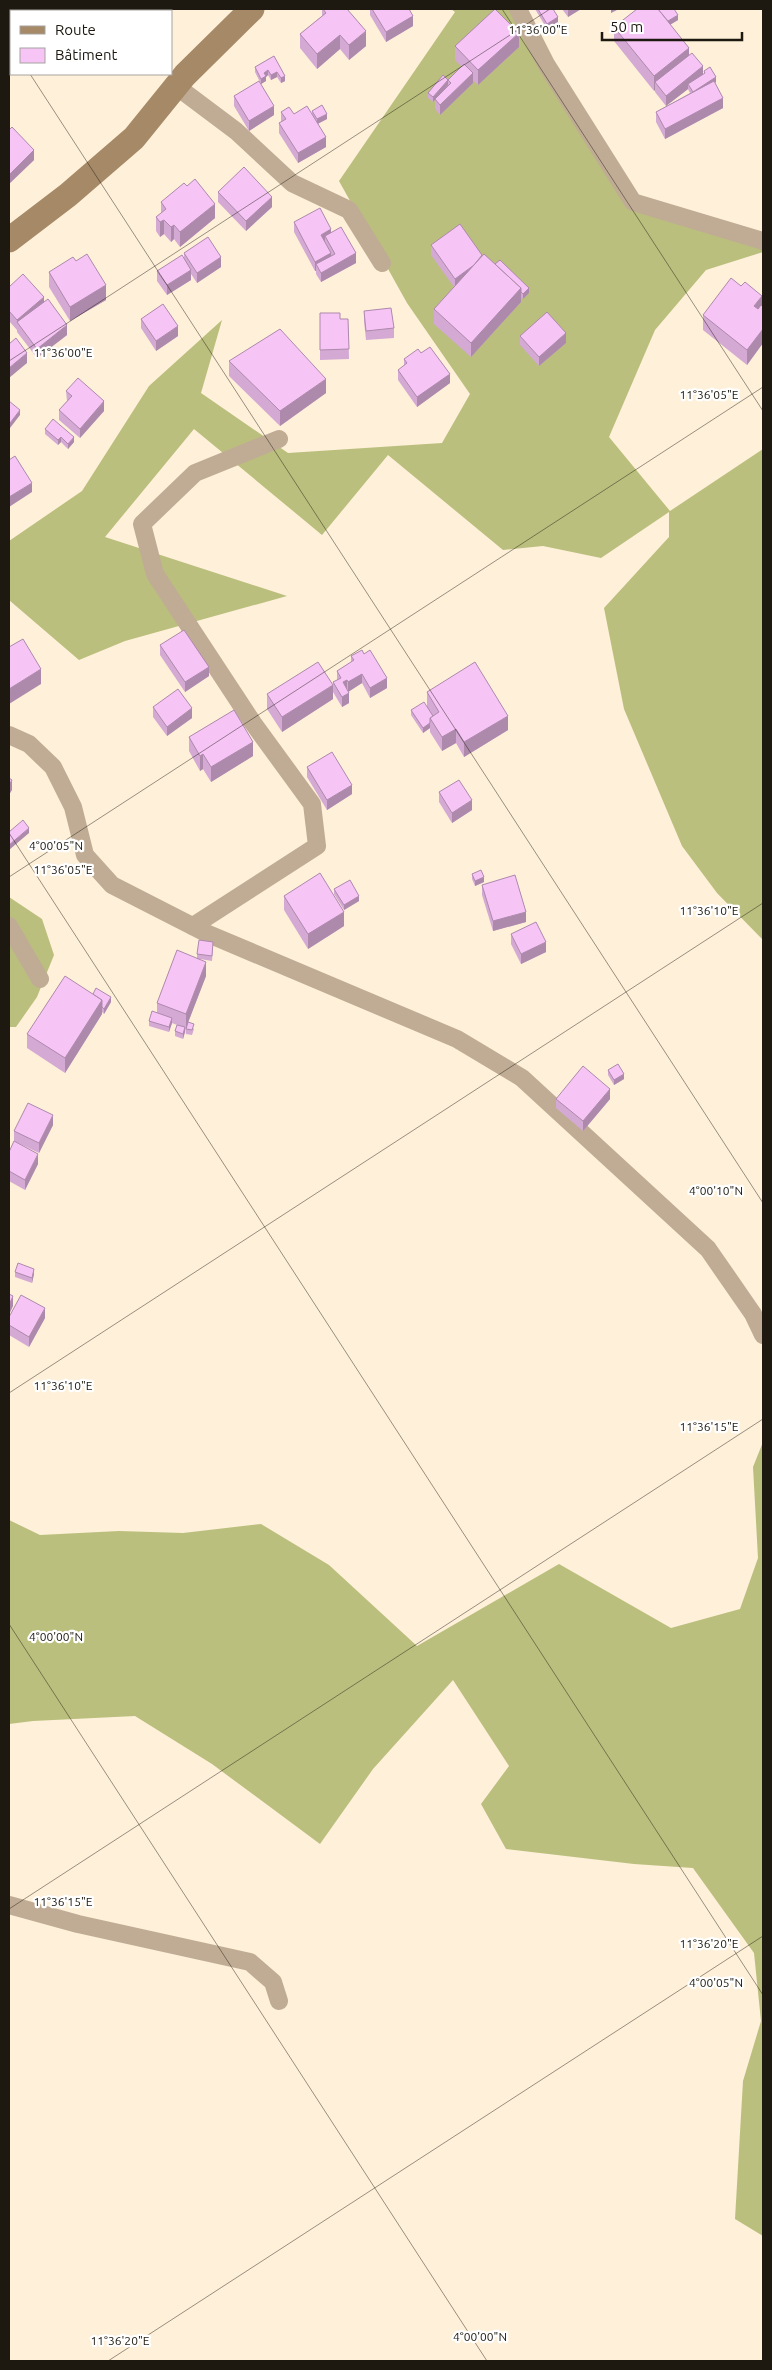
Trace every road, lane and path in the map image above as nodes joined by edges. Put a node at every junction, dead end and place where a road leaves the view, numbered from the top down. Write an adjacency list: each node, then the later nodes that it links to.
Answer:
1 (252, 9): 3 (main road)
2 (518, 9): 5 (street)
3 (176, 86): 4 (main road); 6 (street)
4 (9, 240)
5 (763, 241)
6 (382, 263)
7 (279, 439): 10 (street)
8 (9, 735): 10 (street)
9 (9, 926): 11 (street)
10 (193, 926): 12 (street)
11 (40, 979)
12 (763, 1335)
13 (9, 1905): 14 (street)
14 (279, 2002)

